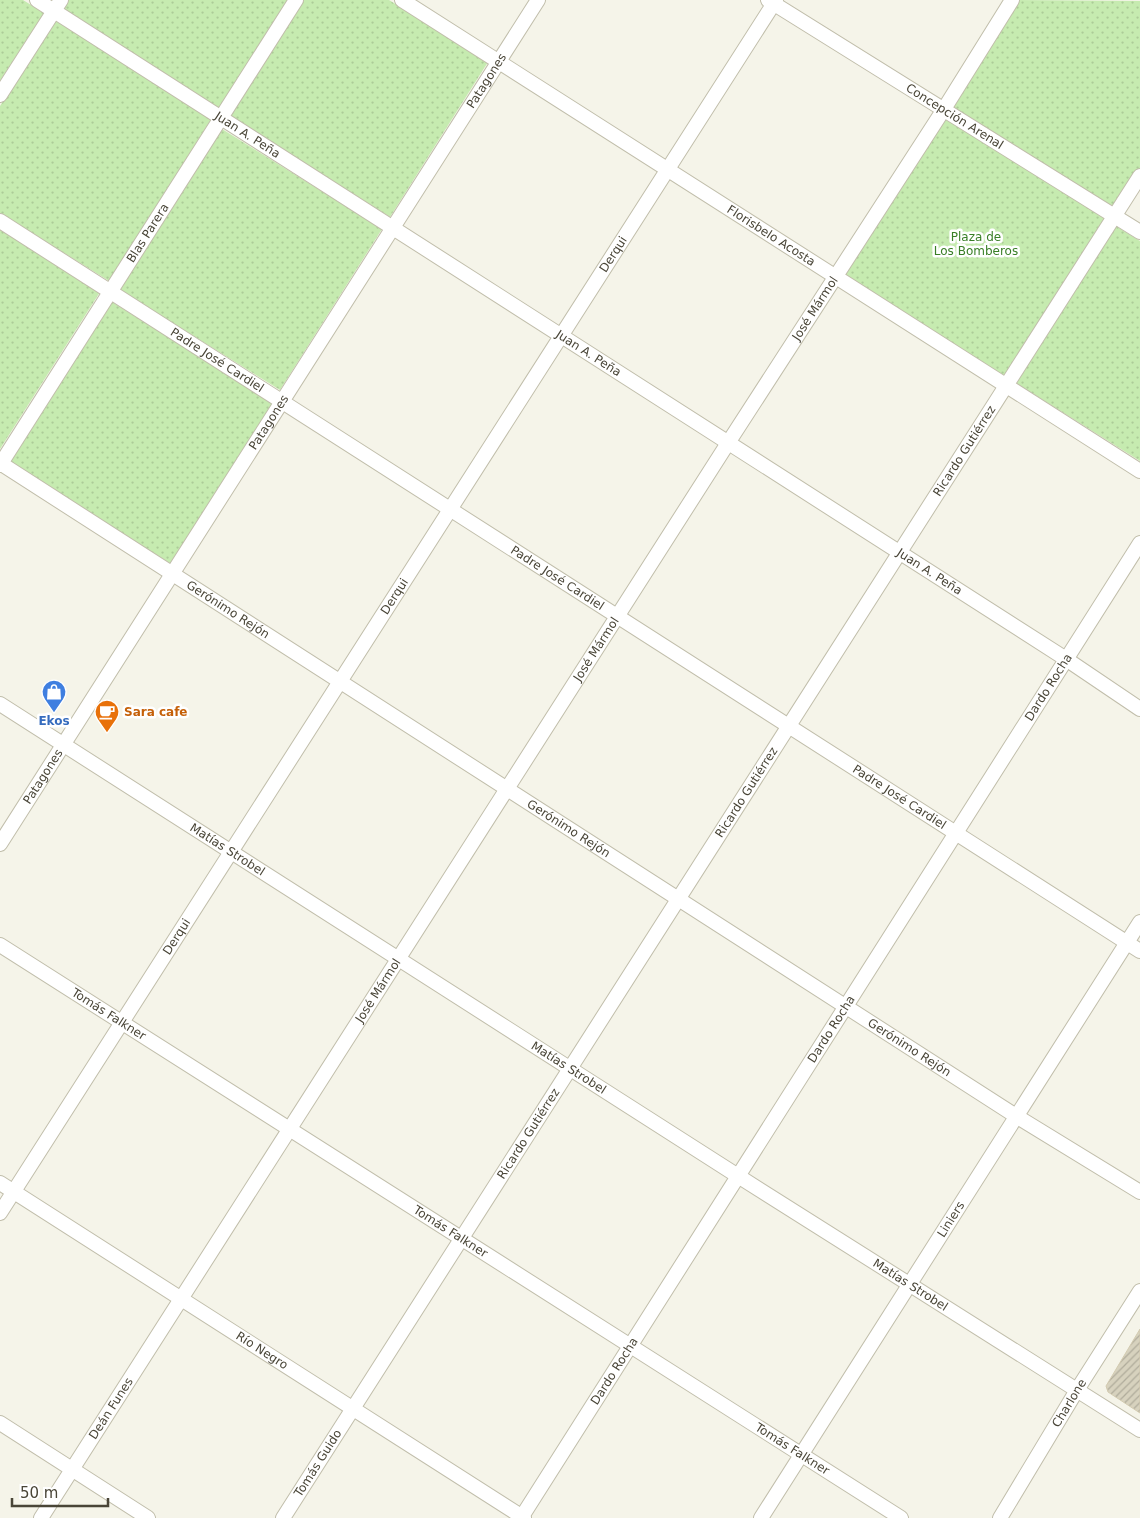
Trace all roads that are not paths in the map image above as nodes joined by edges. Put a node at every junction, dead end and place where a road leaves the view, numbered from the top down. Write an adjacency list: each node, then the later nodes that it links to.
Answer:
1 (37, 0): 7 (street, Juan A. Peña)
2 (296, 0): 11 (street, Blas Parera)
3 (402, 0): 8 (street, Florisbelo Acosta)
4 (538, 0): 8 (street, Patagones)
5 (1012, 0): 10 (street, José Mármol)
6 (773, 1): 10 (street, Concepción Arenal); 12 (street, Derqui)
7 (57, 5): 9 (street); 11 (street, Juan A. Peña)
8 (498, 62): 12 (street, Florisbelo Acosta); 16 (street, Patagones)
9 (0, 95)
10 (944, 109): 14 (street, Concepción Arenal); 18 (street, José Mármol)
11 (220, 118): 16 (street, Juan A. Peña); 19 (street, Blas Parera)
12 (667, 170): 18 (street, Florisbelo Acosta); 20 (street, Derqui)
13 (1140, 176): 14 (street, Ricardo Gutiérrez)
14 (1115, 216): 17 (street, Concepción Arenal); 21 (street, Ricardo Gutiérrez)
15 (0, 221): 19 (street, Padre José Cardiel)
16 (392, 228): 20 (street, Juan A. Peña); 22 (street, Patagones)
17 (1140, 232)
18 (834, 276): 21 (street, Florisbelo Acosta); 23 (street, José Mármol)
19 (110, 292): 22 (street, Padre José Cardiel); 24 (street, Blas Parera)
20 (560, 335): 23 (street, Juan A. Peña); 26 (street, Derqui)
21 (1007, 387): 25 (street, Florisbelo Acosta); 28 (street, Ricardo Gutiérrez)
22 (282, 402): 26 (street, Padre José Cardiel); 29 (street, Patagones)
23 (728, 442): 28 (street, Juan A. Peña); 30 (street, José Mármol)
24 (0, 464): 29 (street, Gerónimo Rejón)
25 (1140, 471)
26 (450, 509): 30 (street, Padre José Cardiel); 32 (street, Derqui)
27 (1140, 543): 31 (street, Dardo Rocha)
28 (900, 553): 31 (street, Juan A. Peña); 35 (street, Ricardo Gutiérrez)
29 (172, 574): 32 (street, Gerónimo Rejón); 36 (street, Patagones)
30 (617, 616): 35 (street, Padre José Cardiel); 37 (street, José Mármol)
31 (1066, 660): 34 (street, Juan A. Peña); 38 (street, Dardo Rocha)
32 (340, 681): 37 (street, Gerónimo Rejón); 40 (street, Derqui)
33 (0, 704): 36 (street, Matías Strobel)
34 (1140, 709)
35 (789, 726): 38 (street, Padre José Cardiel); 41 (street, Ricardo Gutiérrez)
36 (64, 744): 39 (street, Patagones); 40 (street, Matías Strobel)
37 (507, 789): 41 (street, Gerónimo Rejón); 46 (street, José Mármol)
38 (956, 833): 43 (street, Padre José Cardiel); 47 (street, Dardo Rocha)
39 (0, 844)
40 (231, 852): 46 (street, Matías Strobel); 48 (street, Derqui)
41 (679, 899): 47 (street, Gerónimo Rejón); 49 (street, Ricardo Gutiérrez)
42 (1140, 922): 43 (street, Liniers)
43 (1127, 943): 45 (street, Padre José Cardiel); 50 (street, Liniers)
44 (0, 945): 48 (street, Tomás Falkner)
45 (1140, 951)
46 (399, 958): 49 (street, Matías Strobel); 51 (street, José Mármol)
47 (846, 1006): 50 (street, Gerónimo Rejón); 52 (street, Dardo Rocha)
48 (122, 1022): 51 (street, Tomás Falkner); 54 (street, Derqui)
49 (570, 1068): 52 (street, Matías Strobel); 57 (street, Ricardo Gutiérrez)
50 (1016, 1116): 55 (street, Gerónimo Rejón); 58 (street, Liniers)
51 (290, 1129): 57 (street, Tomás Falkner); 60 (street, José Mármol)
52 (738, 1176): 58 (street, Matías Strobel); 61 (street, Dardo Rocha)
53 (0, 1183): 54 (street, Río Negro)
54 (14, 1192): 56 (street, Derqui); 60 (street, Río Negro)
55 (1140, 1192)
56 (0, 1213)
57 (462, 1239): 61 (street, Tomás Falkner); 63 (street, Ricardo Gutiérrez)
58 (910, 1284): 62 (street, Matías Strobel); 66 (street, Liniers)
59 (1140, 1292): 62 (street, Charlone)
60 (181, 1299): 63 (street, Río Negro); 67 (street, Deán Funes)
61 (630, 1346): 66 (street, Tomás Falkner); 71 (street, Dardo Rocha)
62 (1077, 1390): 65 (street, Matías Strobel); 74 (street, Charlone)
63 (353, 1408): 70 (street, Tomás Guido); 71 (street, Río Negro)
64 (0, 1423): 67 (street)
65 (1140, 1430)
66 (801, 1454): 72 (street, Liniers); 73 (street, Tomás Falkner)
67 (72, 1469): 68 (street, Deán Funes); 69 (street)
68 (41, 1518)
69 (148, 1518)
70 (283, 1518)
71 (522, 1518)
72 (761, 1518)
73 (901, 1518)
74 (1000, 1518)

